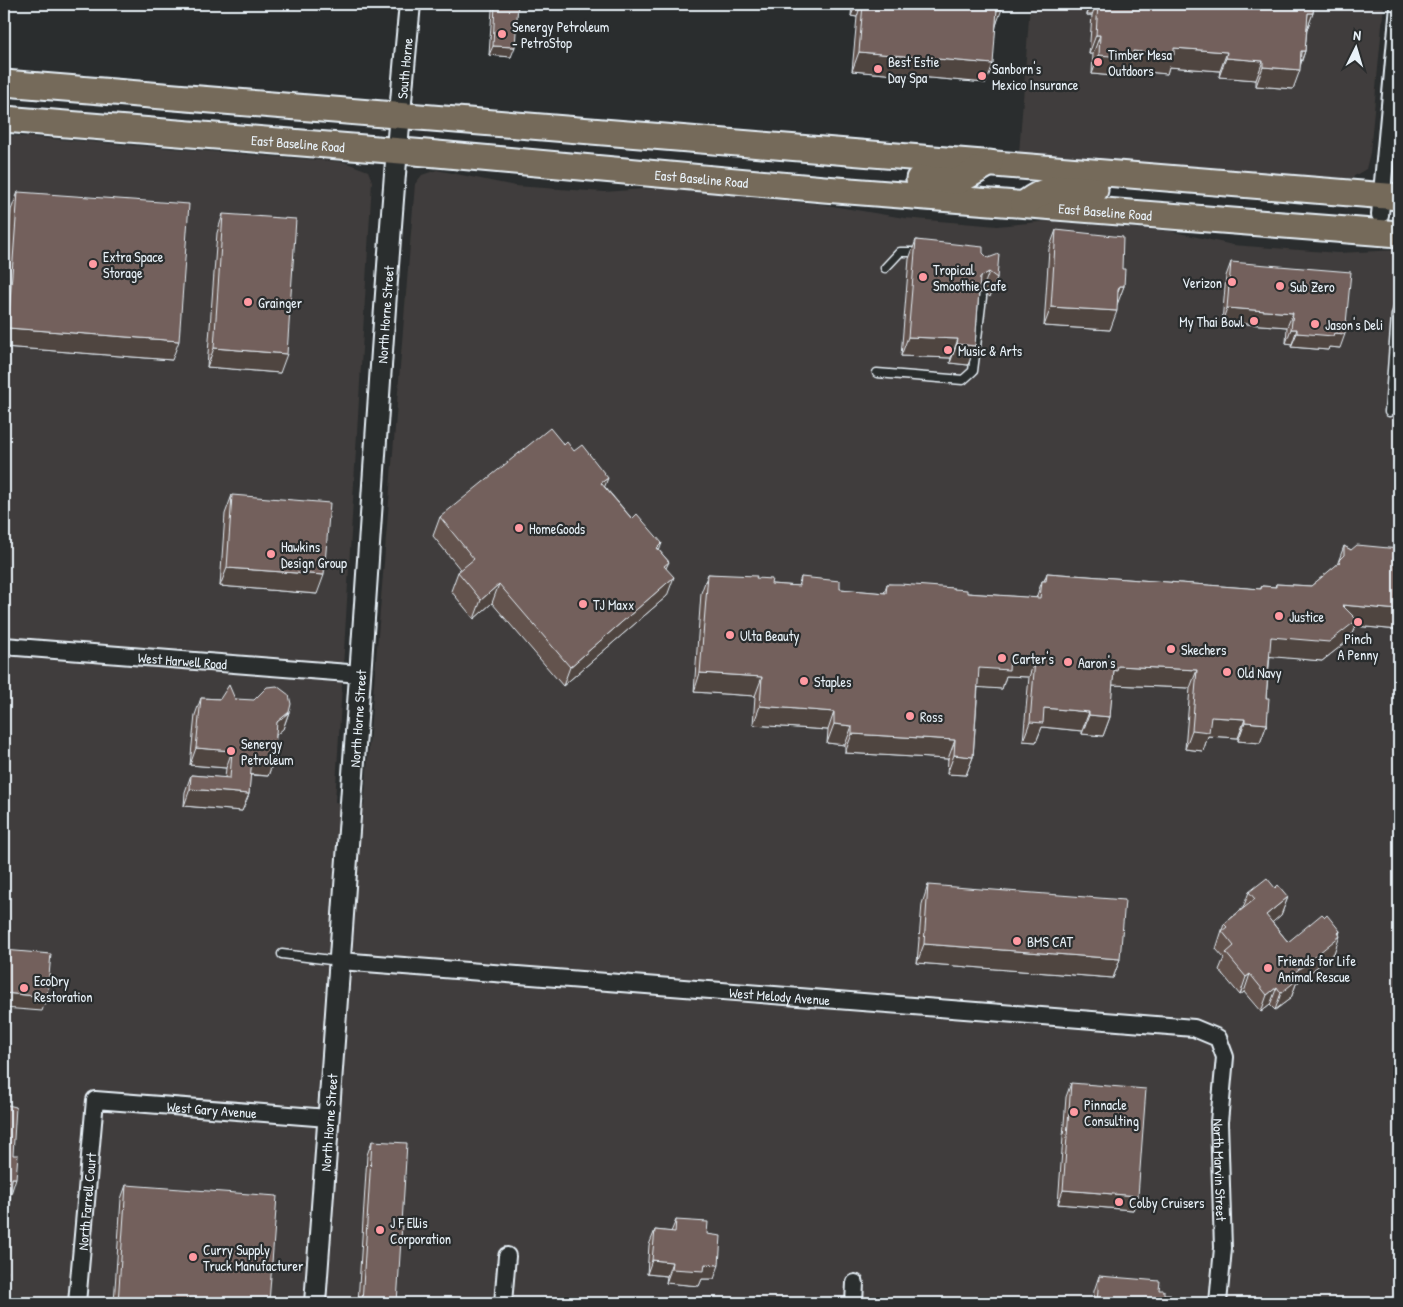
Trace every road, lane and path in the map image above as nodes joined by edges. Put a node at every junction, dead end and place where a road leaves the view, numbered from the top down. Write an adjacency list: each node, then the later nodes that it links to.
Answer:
1 (410, 4): 5 (street, South Horne)
2 (1399, 6): 9 (street)
3 (4, 83): 5 (main road, East Baseline Road)
4 (4, 119): 5 (main road, East Baseline Road)
5 (397, 133): 6 (main road, East Baseline Road); 8 (main road, East Baseline Road); 20 (street, North Horne Street)
6 (990, 163): 7 (main road, East Baseline Road); 8 (main road)
7 (1187, 180): 9 (main road, East Baseline Road); 10 (main road)
8 (824, 189): 10 (main road, East Baseline Road)
9 (1387, 202)
10 (1024, 204): 11 (main road, East Baseline Road)
11 (1399, 234)
12 (935, 253): 13 (lane)
13 (884, 268)
14 (982, 297): 17 (lane)
15 (1399, 305): 16 (lane)
16 (1397, 322): 18 (lane)
17 (877, 373)
18 (1389, 412)
19 (4, 646): 20 (street, West Harwell Road)
20 (361, 674): 22 (street, North Horne Street)
21 (282, 954): 22 (lane)
22 (340, 961): 23 (street, West Melody Avenue); 25 (street, North Horne Street)
23 (1218, 1038): 32 (street, North Marvin Street)
24 (95, 1100): 25 (street, West Gary Avenue); 28 (street, North Farrell Court)
25 (328, 1118): 29 (street, North Horne Street)
26 (507, 1256): 30 (street)
27 (856, 1283): 31 (street)
28 (77, 1303)
29 (315, 1303)
30 (503, 1303)
31 (854, 1303)
32 (1218, 1303)

